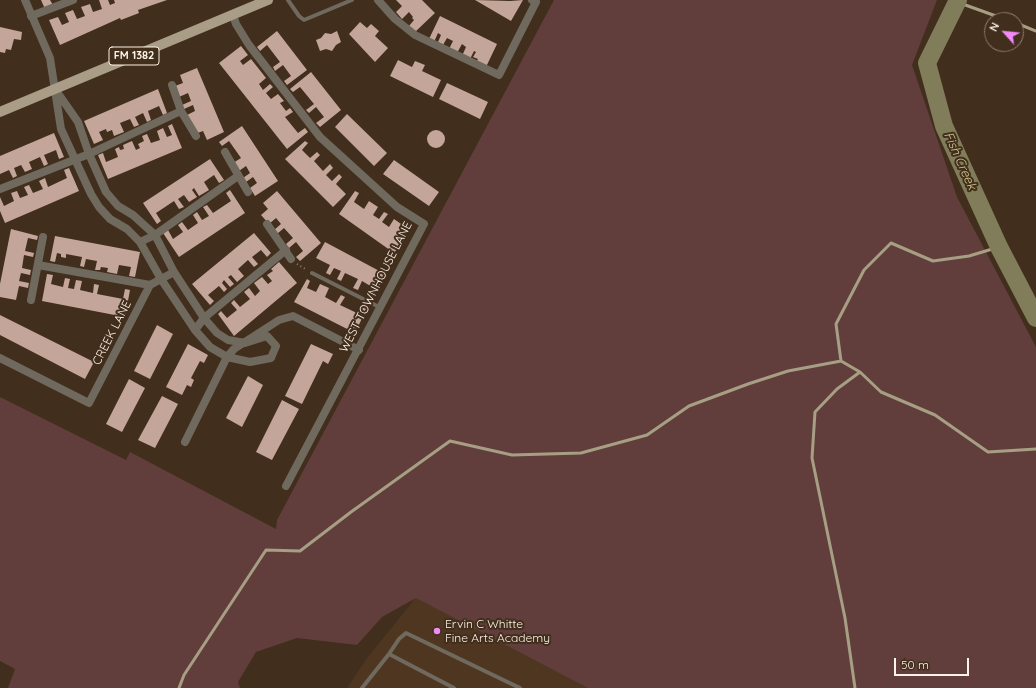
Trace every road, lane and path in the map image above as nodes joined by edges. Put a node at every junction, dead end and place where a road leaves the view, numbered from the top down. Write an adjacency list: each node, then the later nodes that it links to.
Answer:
1 (25, 0): 9 (street)
2 (73, 0): 9 (street)
3 (268, 0): 8 (main road, FM 1382)
4 (288, 0): 5 (lane)
5 (352, 0)
6 (378, 0): 7 (street)
7 (532, 0)
8 (233, 15): 11 (main road, FM 1382); 33 (street, WEST TOWNHOUSE LANE)
9 (31, 16): 11 (street)
10 (172, 85): 12 (street)
11 (55, 89): 13 (main road, FM 1382); 16 (street); 17 (street)
12 (181, 111): 14 (street); 16 (street)
13 (0, 112)
14 (196, 136)
15 (225, 152): 18 (street)
16 (89, 154): 17 (street); 22 (street)
17 (74, 160): 19 (street); 24 (street)
18 (238, 176): 20 (street); 22 (street)
19 (0, 189)
20 (248, 192)
21 (267, 224): 25 (street)
22 (155, 235): 24 (street); 28 (street)
23 (43, 237): 27 (street)
24 (140, 242): 30 (street)
25 (286, 250): 26 (street); 34 (street)
26 (291, 259): 29 (path)
27 (38, 265): 31 (street); 32 (street)
28 (174, 272): 30 (street); 34 (street)
29 (312, 273): 33 (lane)
30 (161, 280): 31 (street); 35 (street)
31 (150, 285): 39 (street, CREEK LANE)
32 (31, 300)
33 (381, 308): 37 (street, WEST TOWNHOUSE LANE)
34 (204, 318): 35 (street); 36 (street)
35 (195, 330): 38 (street)
36 (245, 343): 37 (street); 38 (street); 38 (street)
37 (359, 350): 41 (street, WEST TOWNHOUSE LANE)
38 (227, 357): 40 (street)
39 (0, 358)
40 (185, 442)
41 (286, 486)
42 (389, 654): 43 (lane); 44 (lane); 45 (lane)
43 (362, 688)
44 (454, 688)
45 (520, 688)

